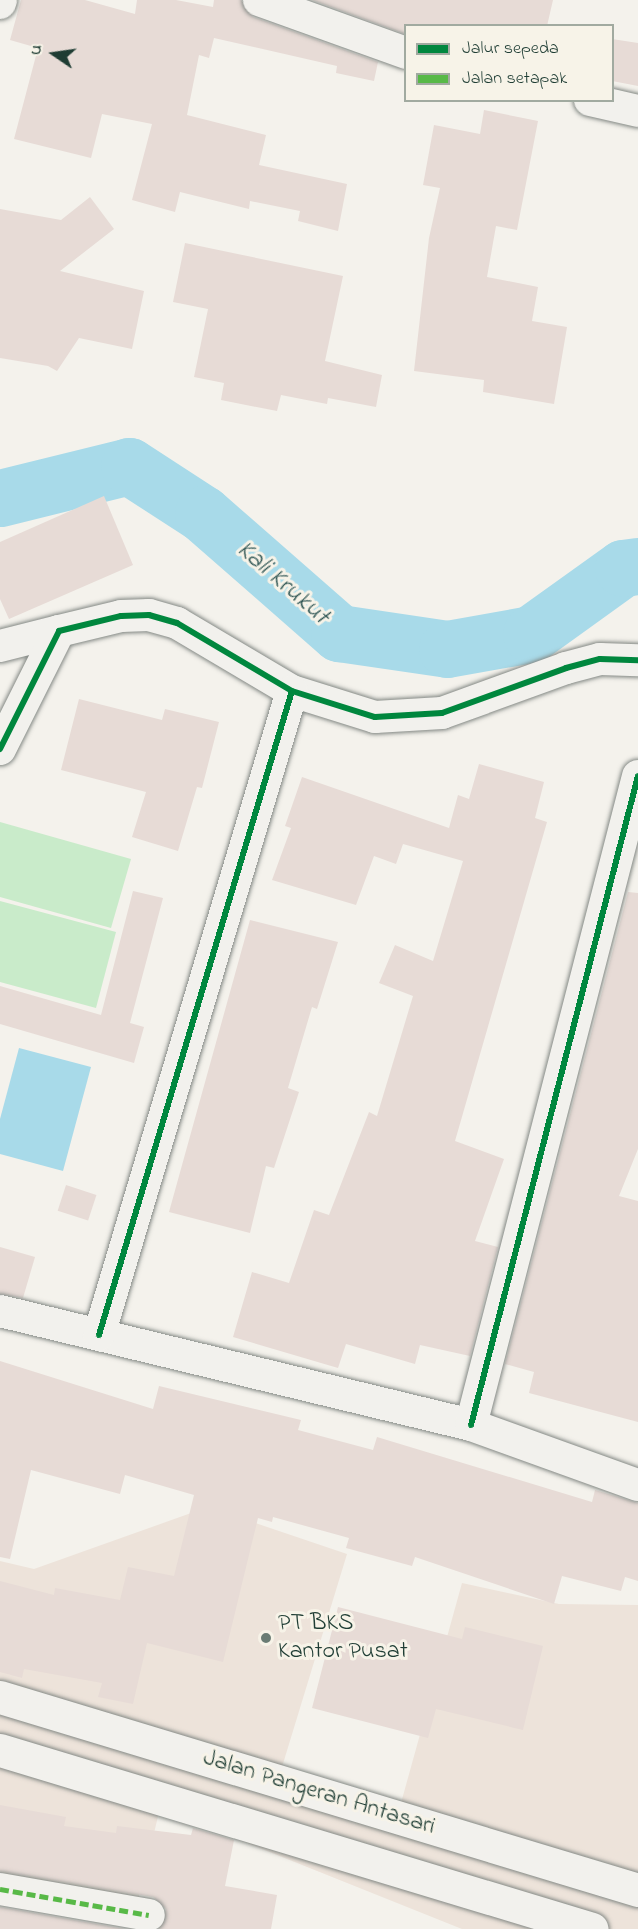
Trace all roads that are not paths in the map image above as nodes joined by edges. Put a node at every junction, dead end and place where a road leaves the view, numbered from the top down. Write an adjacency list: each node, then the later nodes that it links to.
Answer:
1 (259, 0): 2 (street)
2 (404, 53)
3 (599, 102): 4 (street)
4 (638, 111)
5 (59, 632): 6 (street); 8 (street); 9 (street)
6 (0, 646)
7 (638, 660): 8 (street)
8 (292, 691): 12 (street)
9 (0, 749)
10 (638, 776): 13 (street)
11 (0, 1311): 12 (street)
12 (99, 1335): 13 (street)
13 (471, 1425): 14 (street)
14 (638, 1485)
15 (0, 1697): 18 (main road, Jalan Pangeran Antasari)
16 (0, 1750): 20 (main road, Jalan Pangeran Antasari)
17 (0, 1889): 19 (street)
18 (638, 1890)
19 (149, 1915)
20 (539, 1922): 21 (main road, Jalan Pangeran Antasari)
21 (592, 1929)

